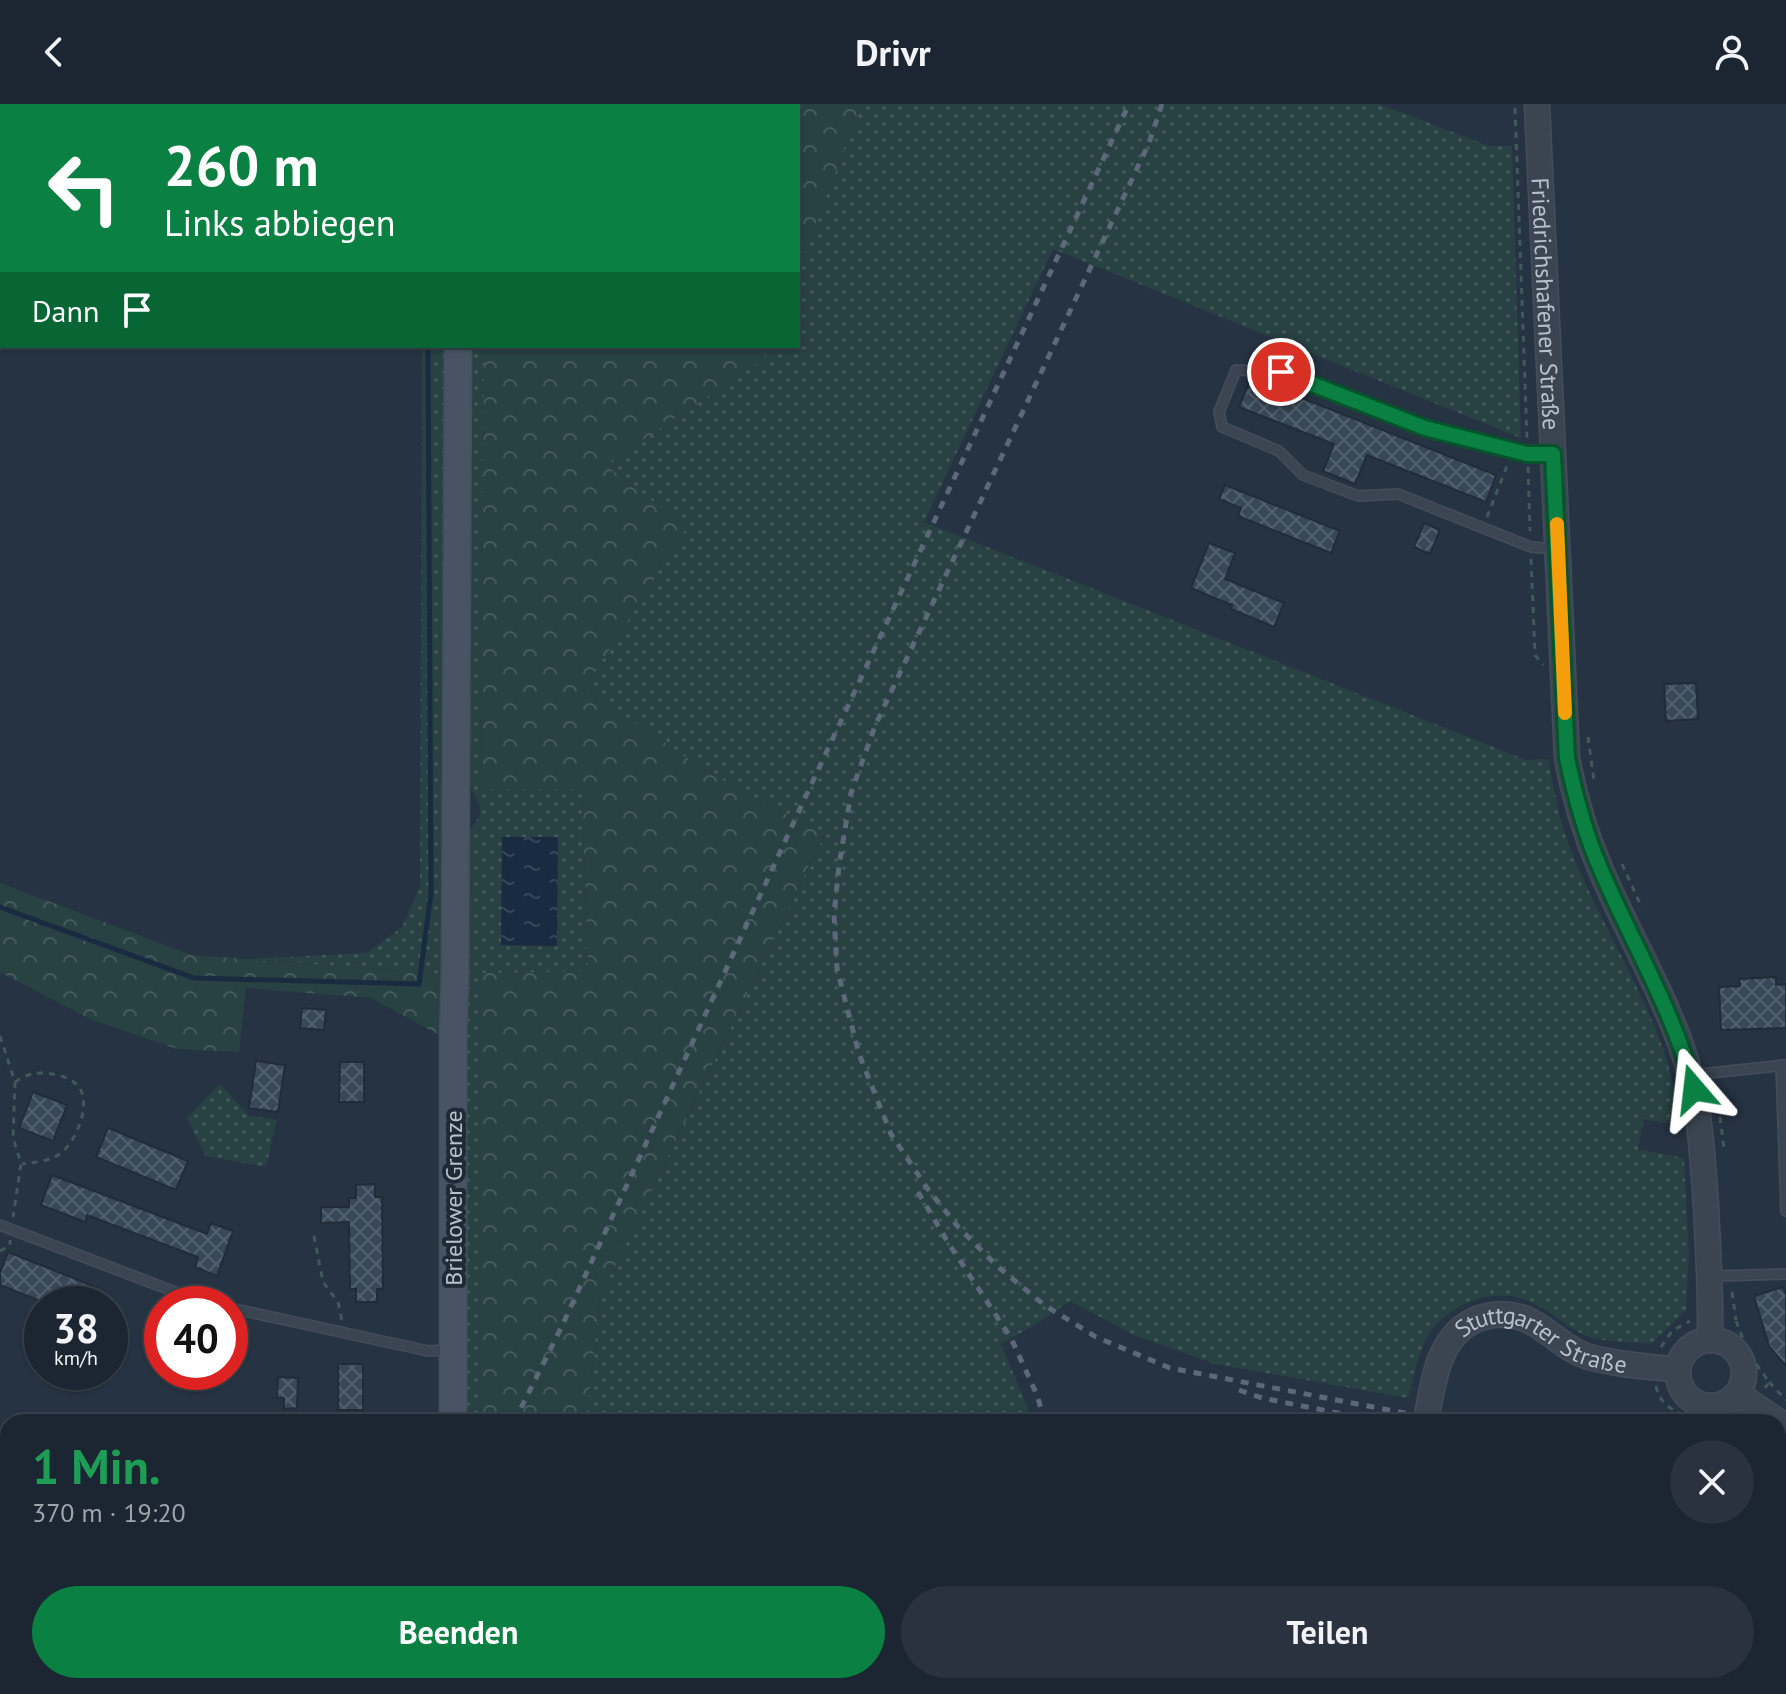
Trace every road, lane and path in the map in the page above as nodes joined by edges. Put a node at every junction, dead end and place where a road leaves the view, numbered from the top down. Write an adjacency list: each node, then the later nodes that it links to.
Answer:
1 (1537, 104): 4 (street, Friedrichshafener Straße)
2 (458, 348): 30 (main road, Brielower Grenze)
3 (1513, 450): 4 (lane); 5 (path); 5 (lane)
4 (1553, 454): 6 (street, Friedrichshafener Straße)
5 (1482, 528): 6 (lane)
6 (1558, 549): 13 (street, Friedrichshafener Straße)
7 (1586, 727): 8 (path)
8 (1596, 793)
9 (1621, 862): 10 (path)
10 (1645, 914)
11 (0, 1036): 14 (path)
12 (1783, 1065): 13 (lane); 18 (lane)
13 (1691, 1075): 24 (street, Friedrichshafener Straße)
14 (15, 1082): 17 (path); 17 (path)
15 (1720, 1116): 16 (path)
16 (1724, 1159)
17 (21, 1164): 20 (path)
18 (1786, 1211)
19 (0, 1225): 20 (lane)
20 (11, 1229): 22 (path); 25 (lane)
21 (314, 1236): 28 (path)
22 (0, 1251)
23 (1786, 1274): 24 (lane)
24 (1719, 1276): 27 (path); 29 (street, Friedrichshafener Straße)
25 (160, 1286)
26 (248, 1312): 28 (lane)
27 (1736, 1320)
28 (344, 1333): 30 (lane)
29 (1710, 1340): 31 (street); 34 (street)
30 (454, 1350): 36 (main road, Brielower Grenze)
31 (1678, 1370): 34 (street); 37 (street, Stuttgarter Straße)
32 (1769, 1382): 35 (path)
33 (1655, 1389): 38 (path)
34 (1738, 1394): 39 (street)
35 (1786, 1400)
36 (453, 1414)
37 (1428, 1414)
38 (1683, 1414)
39 (1767, 1414)

